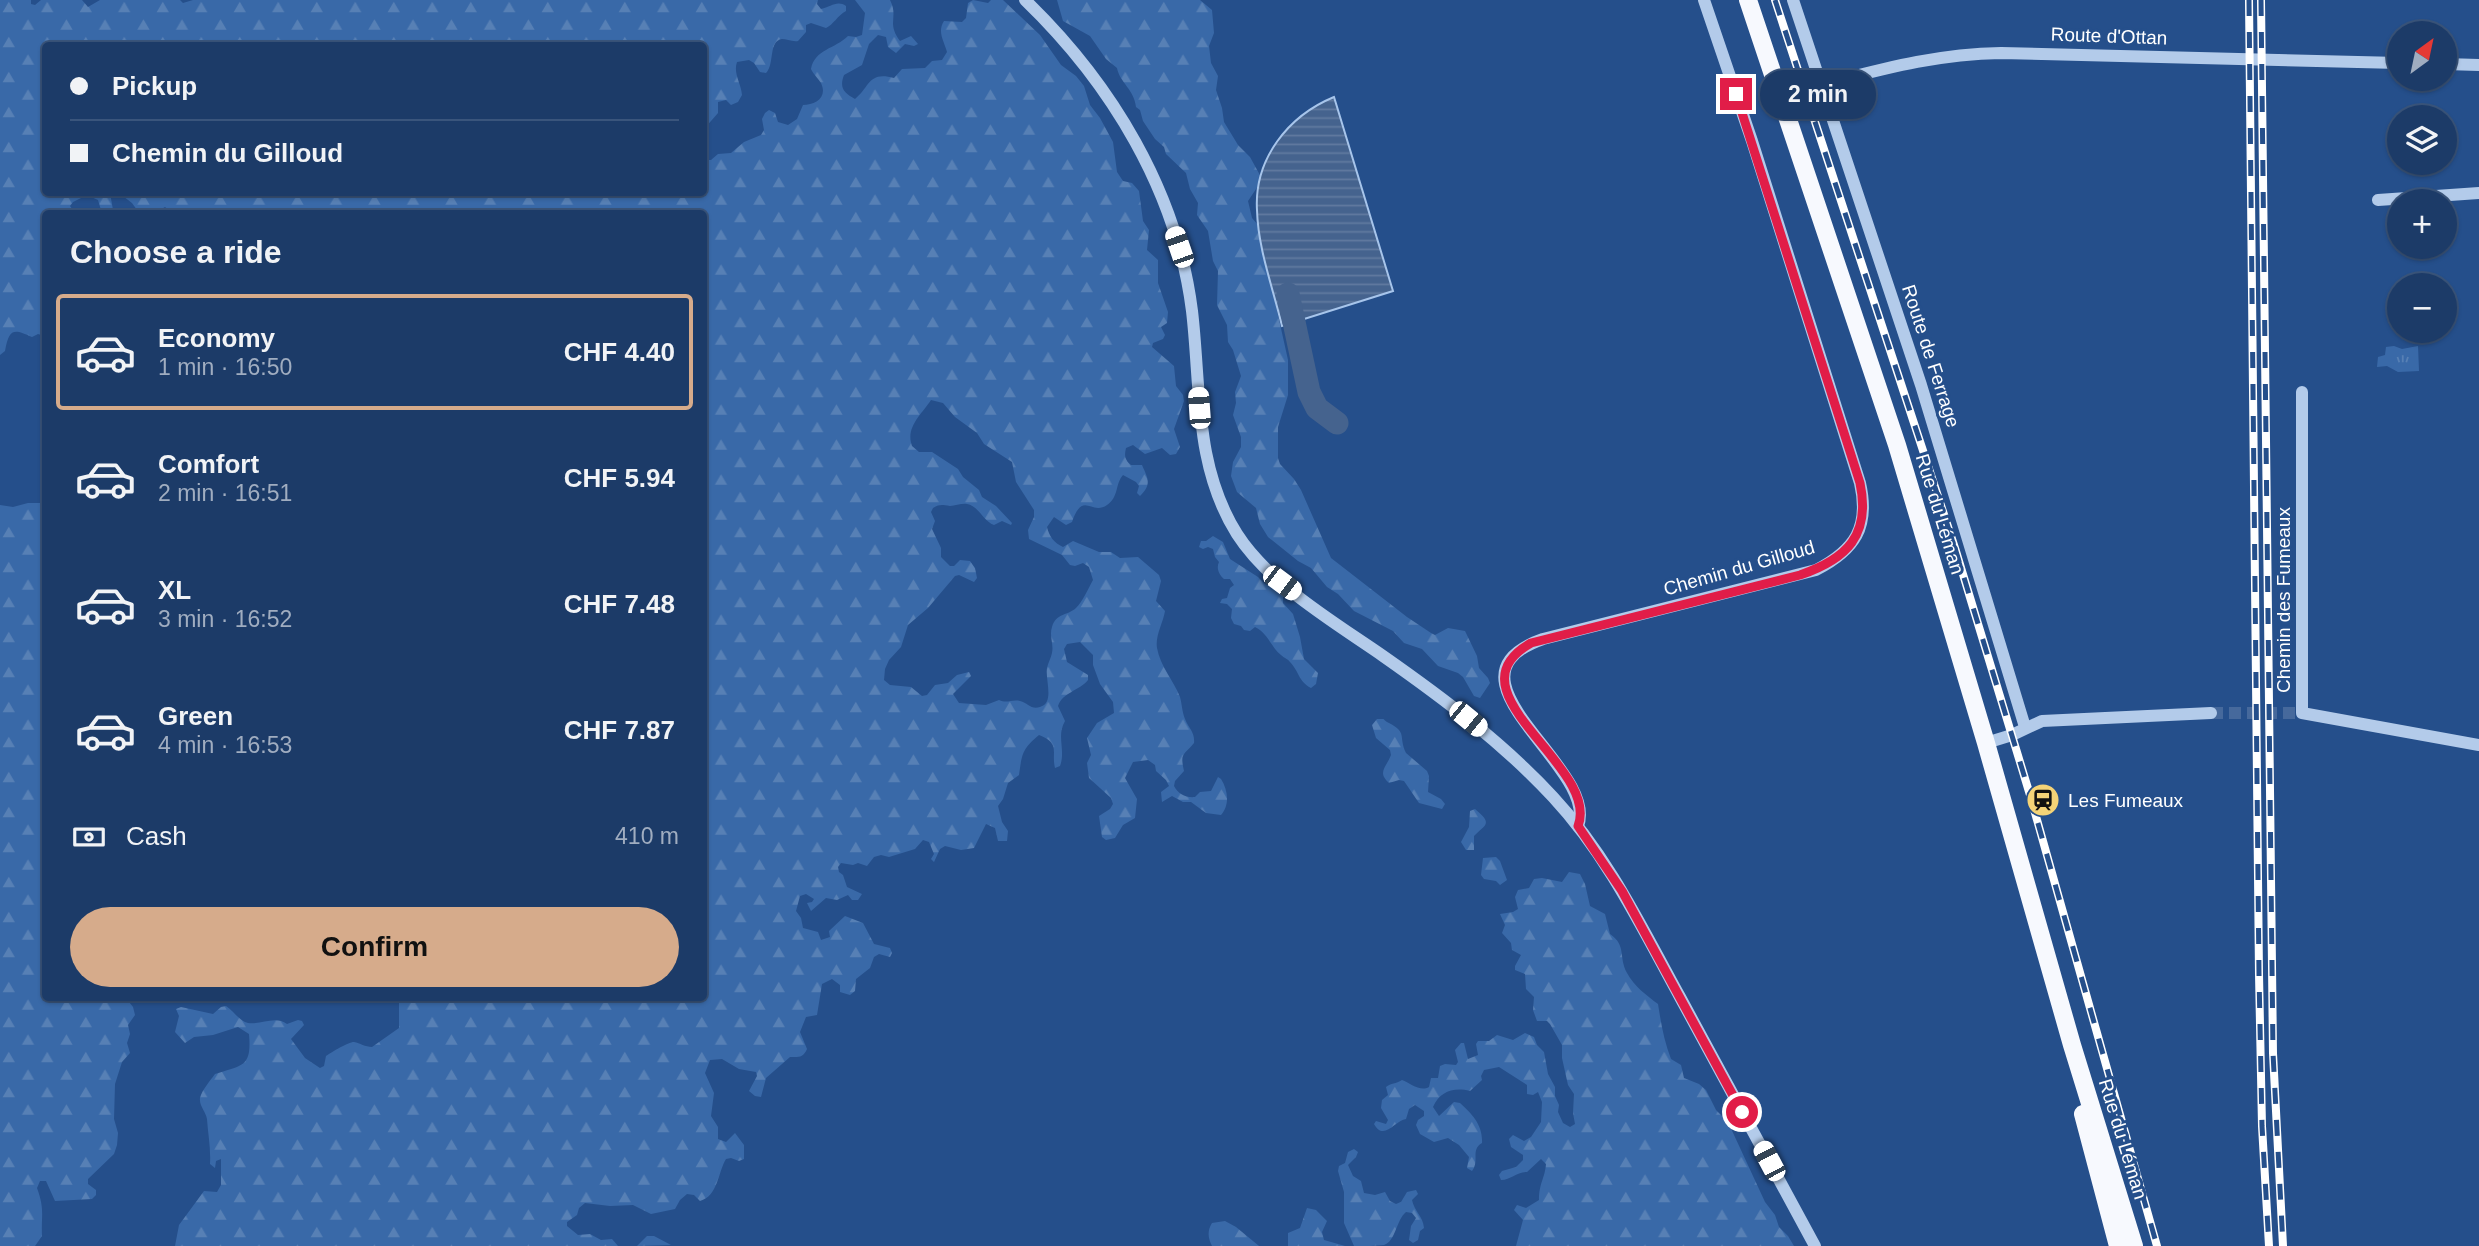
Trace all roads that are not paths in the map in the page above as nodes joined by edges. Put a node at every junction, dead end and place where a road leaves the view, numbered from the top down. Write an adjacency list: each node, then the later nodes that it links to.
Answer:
1 (1025, 0): 16 (street)
2 (1704, 0): 16 (street, Chemin du Gilloud)
3 (1748, 0): 14 (main road, Rue du Léman)
4 (1793, 0): 8 (street, Route de Ferrage)
5 (2387, 63): 8 (street, Route d'Ottan)
6 (2457, 64): 7 (street)
7 (2479, 65)
8 (1820, 85): 13 (street, Route de Ferrage)
9 (2479, 193): 10 (street)
10 (2378, 200)
11 (2302, 392): 15 (street, Chemin des Fumeaux)
12 (2211, 713): 13 (street)
13 (2025, 727): 14 (street)
14 (1986, 743): 17 (main road, Rue du Léman)
15 (2479, 746)
16 (1578, 826): 18 (street)
17 (2071, 1045): 19 (main road, Rue du Léman); 20 (main road, Rue du Léman)
18 (1815, 1246)
19 (2118, 1246)
20 (2134, 1246)

